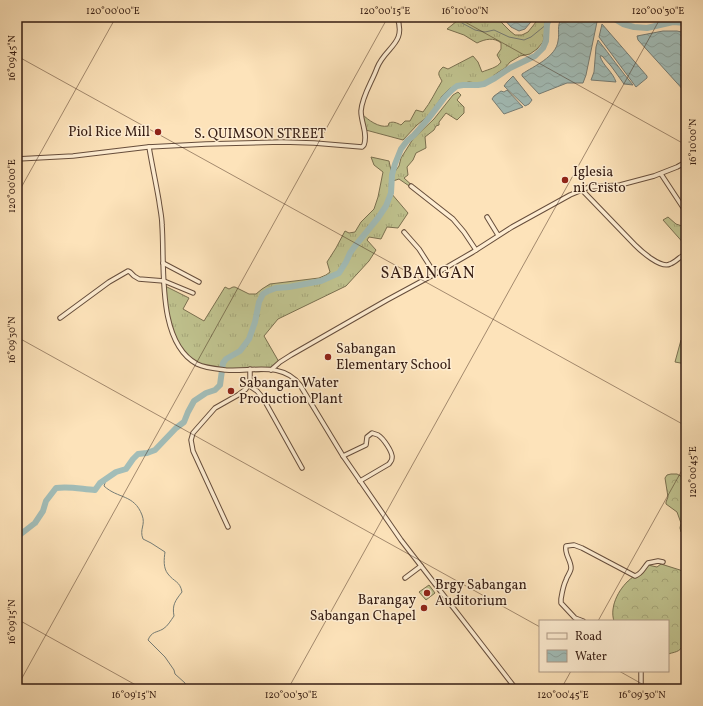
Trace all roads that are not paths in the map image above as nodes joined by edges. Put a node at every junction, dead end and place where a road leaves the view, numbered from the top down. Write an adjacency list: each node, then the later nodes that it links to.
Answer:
1 (397, 17): 2 (street, S. QUIMSON STREET)
2 (149, 147): 3 (street, S. QUIMSON STREET); 14 (street)
3 (17, 159)
4 (686, 162): 5 (street)
5 (661, 174): 7 (street); 8 (street)
6 (411, 186): 12 (street)
7 (582, 190): 11 (street); 13 (street)
8 (686, 212)
9 (487, 217): 11 (street)
10 (404, 232): 15 (street)
11 (498, 235): 12 (street)
12 (476, 250): 15 (street)
13 (686, 254)
14 (163, 263): 16 (street); 17 (street)
15 (435, 274): 21 (street)
16 (164, 281): 18 (street); 19 (street); 20 (street)
17 (199, 282)
18 (193, 293)
19 (60, 318)
20 (250, 369): 21 (street); 22 (street)
21 (271, 370): 23 (street)
22 (248, 385): 24 (street); 26 (street)
23 (343, 456): 25 (street); 25 (street)
24 (302, 468)
25 (360, 481): 28 (street)
26 (228, 527)
27 (663, 562): 30 (street)
28 (421, 566): 29 (street); 32 (street)
29 (405, 578)
30 (580, 620)
31 (641, 672): 33 (street)
32 (516, 689)
33 (641, 689)

